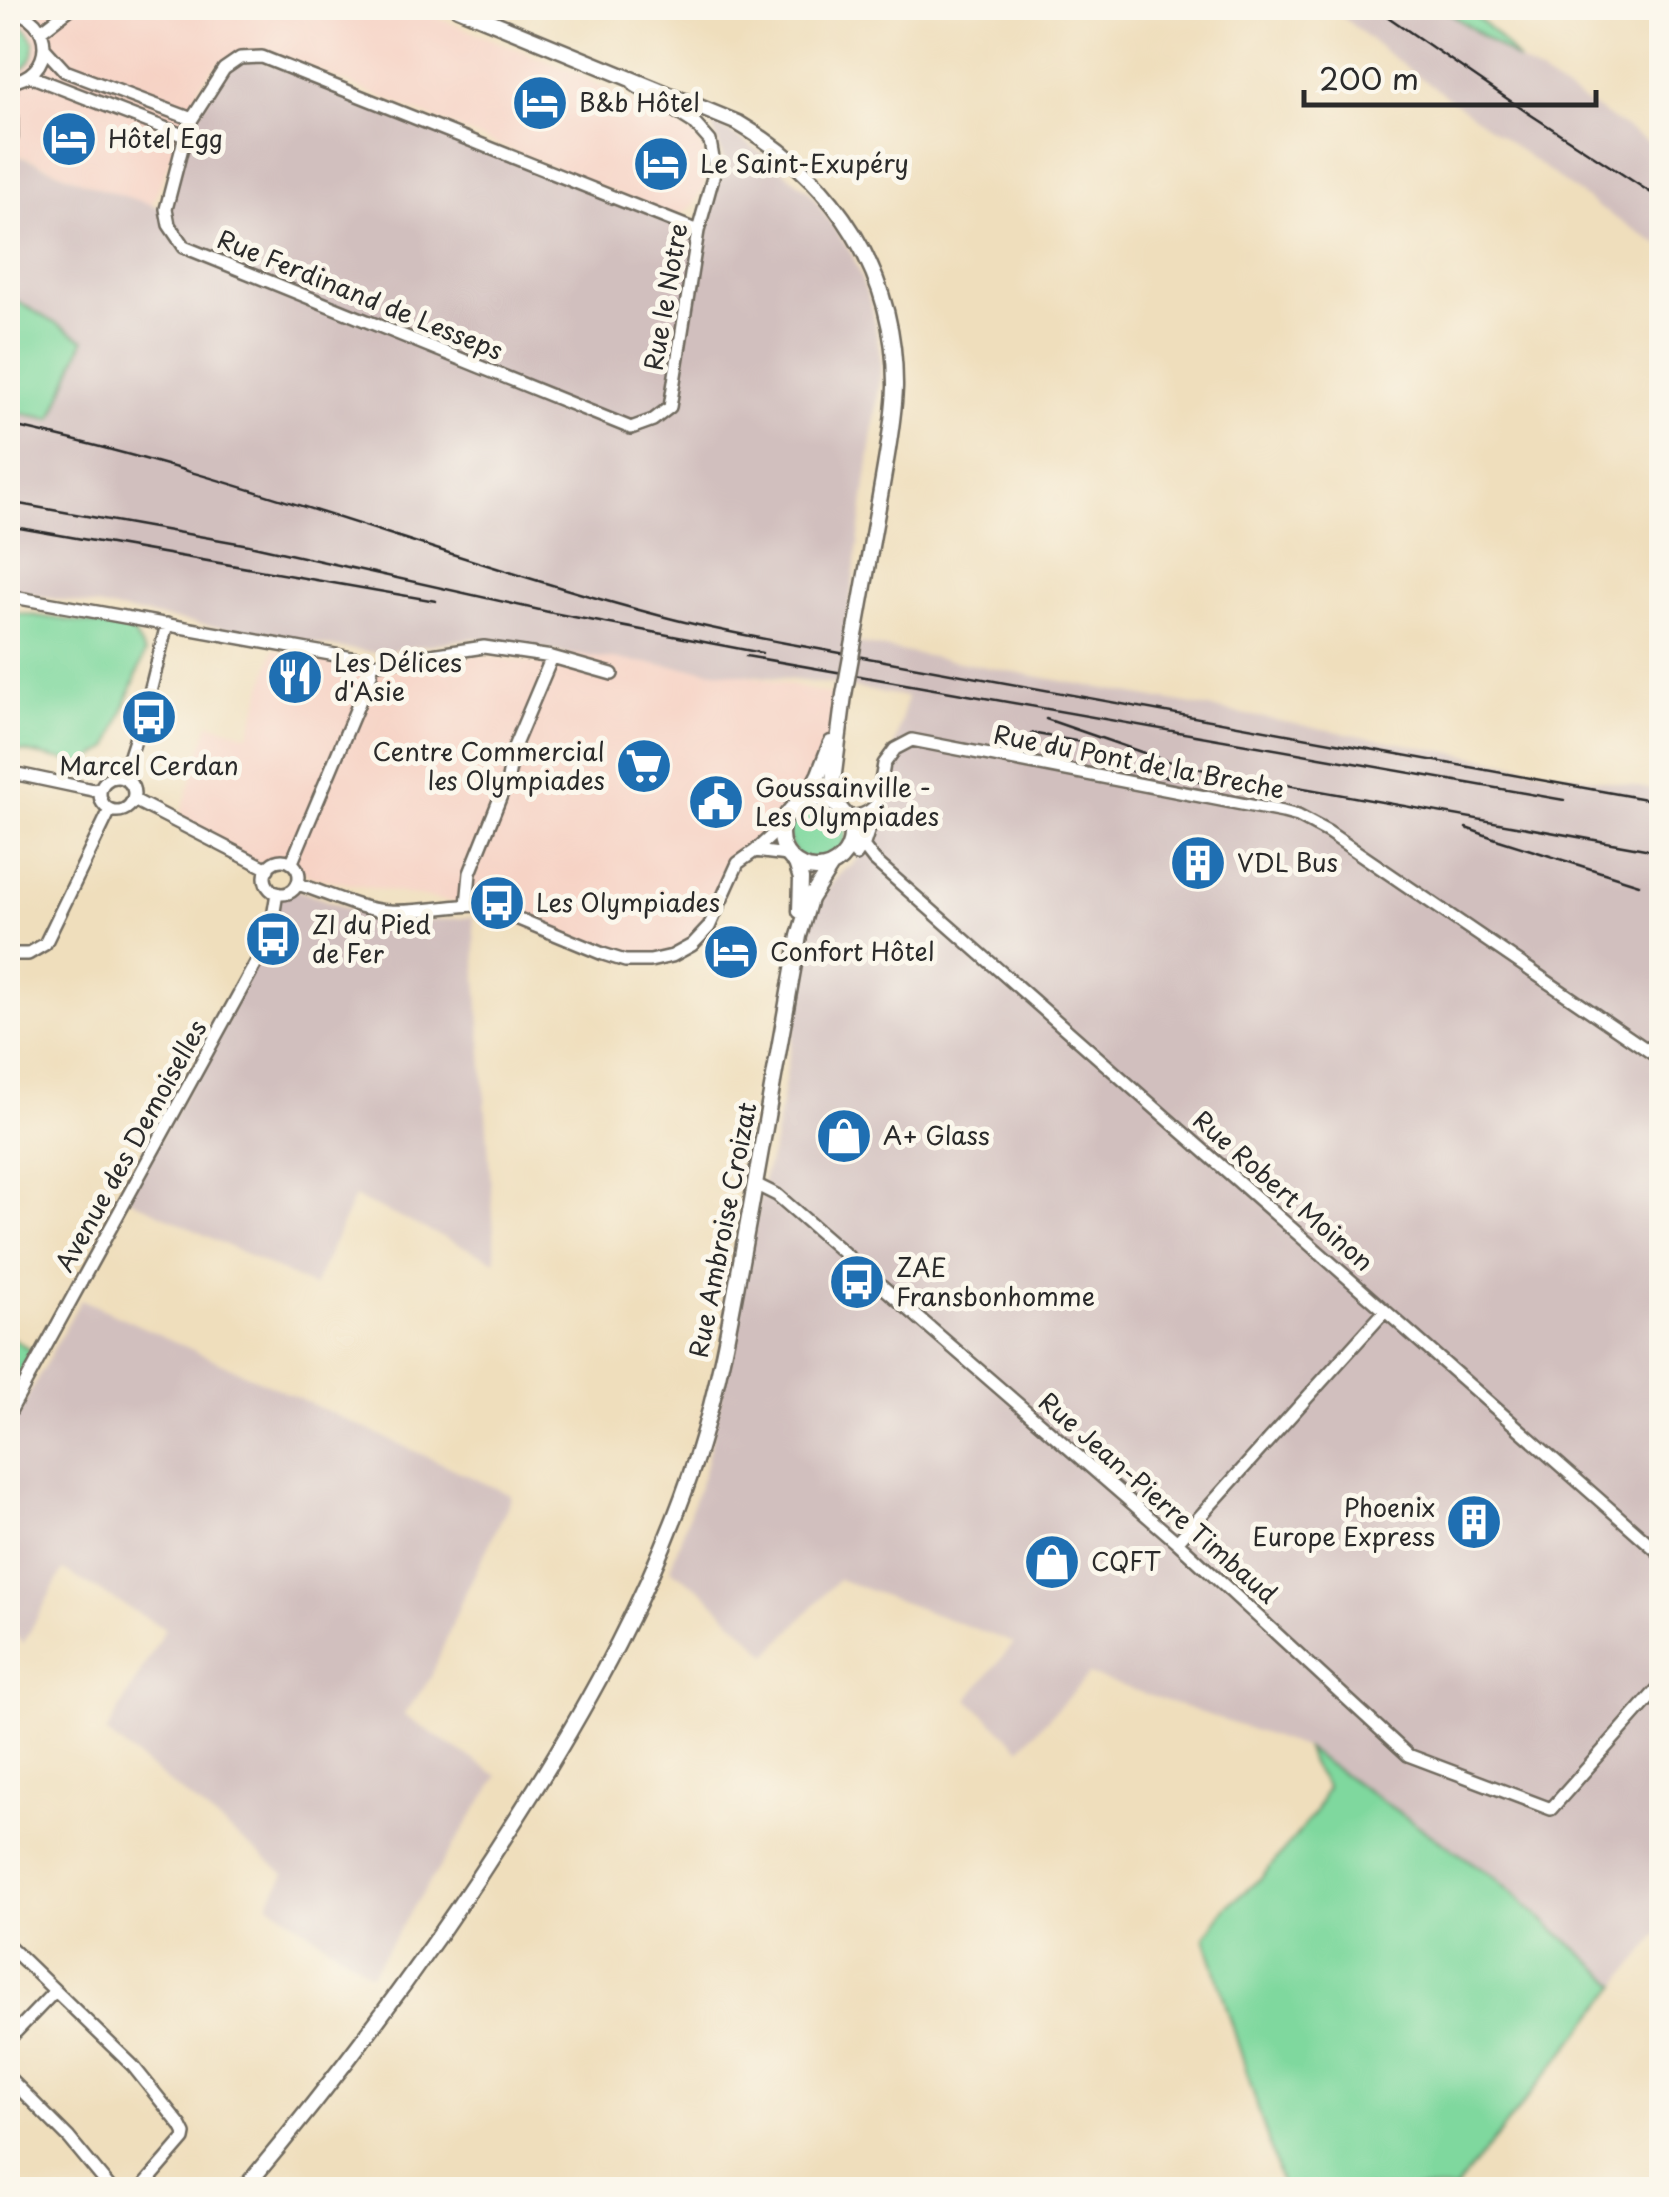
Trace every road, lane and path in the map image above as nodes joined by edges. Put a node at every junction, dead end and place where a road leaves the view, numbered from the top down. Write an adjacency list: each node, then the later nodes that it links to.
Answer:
1 (71, 8): 4 (street)
2 (458, 8): 6 (main road)
3 (8, 11): 4 (street)
4 (41, 31): 5 (street)
5 (44, 48): 7 (street); 9 (street)
6 (608, 69): 14 (street, Rue le Notre); 21 (main road, bridge)
7 (30, 76): 8 (street); 10 (street)
8 (9, 83): 13 (street)
9 (114, 90): 10 (street); 11 (street)
10 (108, 106): 12 (street)
11 (192, 119): 12 (street, Rue Ferdinand de Lesseps); 14 (street, Rue Ferdinand de Lesseps)
12 (185, 136): 15 (street, Rue Ferdinand de Lesseps)
13 (8, 150)
14 (698, 231): 15 (street, Rue le Notre)
15 (670, 407)
16 (8, 596): 17 (street)
17 (167, 624): 19 (street); 23 (street)
18 (552, 657): 19 (street); 20 (street); 38 (street)
19 (372, 664): 34 (street)
20 (612, 674)
21 (841, 713): 26 (main road); 29 (main road)
22 (8, 772): 24 (street)
23 (123, 778): 24 (street); 25 (street)
24 (100, 790): 28 (street)
25 (134, 800): 28 (street); 35 (street)
26 (804, 801): 29 (main road); 30 (main road)
27 (877, 804): 29 (street); 32 (street, Rue du Pont de la Breche); 41 (street, Rue du Pont de la Breche)
28 (110, 810): 40 (street)
29 (844, 817): 32 (street); 32 (main road)
30 (782, 826): 31 (street); 33 (main road)
31 (756, 851): 33 (street); 38 (street)
32 (849, 855): 33 (main road); 39 (main road); 43 (street, Rue Robert Moinon)
33 (792, 859): 39 (main road)
34 (292, 862): 35 (street); 36 (street)
35 (268, 869): 37 (street)
36 (298, 884): 37 (street); 38 (street)
37 (276, 893): 44 (street, Avenue des Demoiselles)
38 (467, 904)
39 (799, 936): 42 (main road, Rue Ambroise Croizat)
40 (8, 954)
41 (1662, 1060)
42 (755, 1184): 45 (street, Rue Jean-Pierre Timbaud); 54 (main road, Rue Ambroise Croizat)
43 (1385, 1311): 45 (street); 46 (street, Rue Robert Moinon)
44 (8, 1414)
45 (1177, 1542): 47 (street, Rue Jean-Pierre Timbaud)
46 (1662, 1555)
47 (1662, 1684)
48 (8, 1945): 49 (street)
49 (55, 1990): 50 (street); 53 (street)
50 (8, 2040)
51 (8, 2076): 52 (street)
52 (112, 2190)
53 (140, 2190)
54 (243, 2190)

